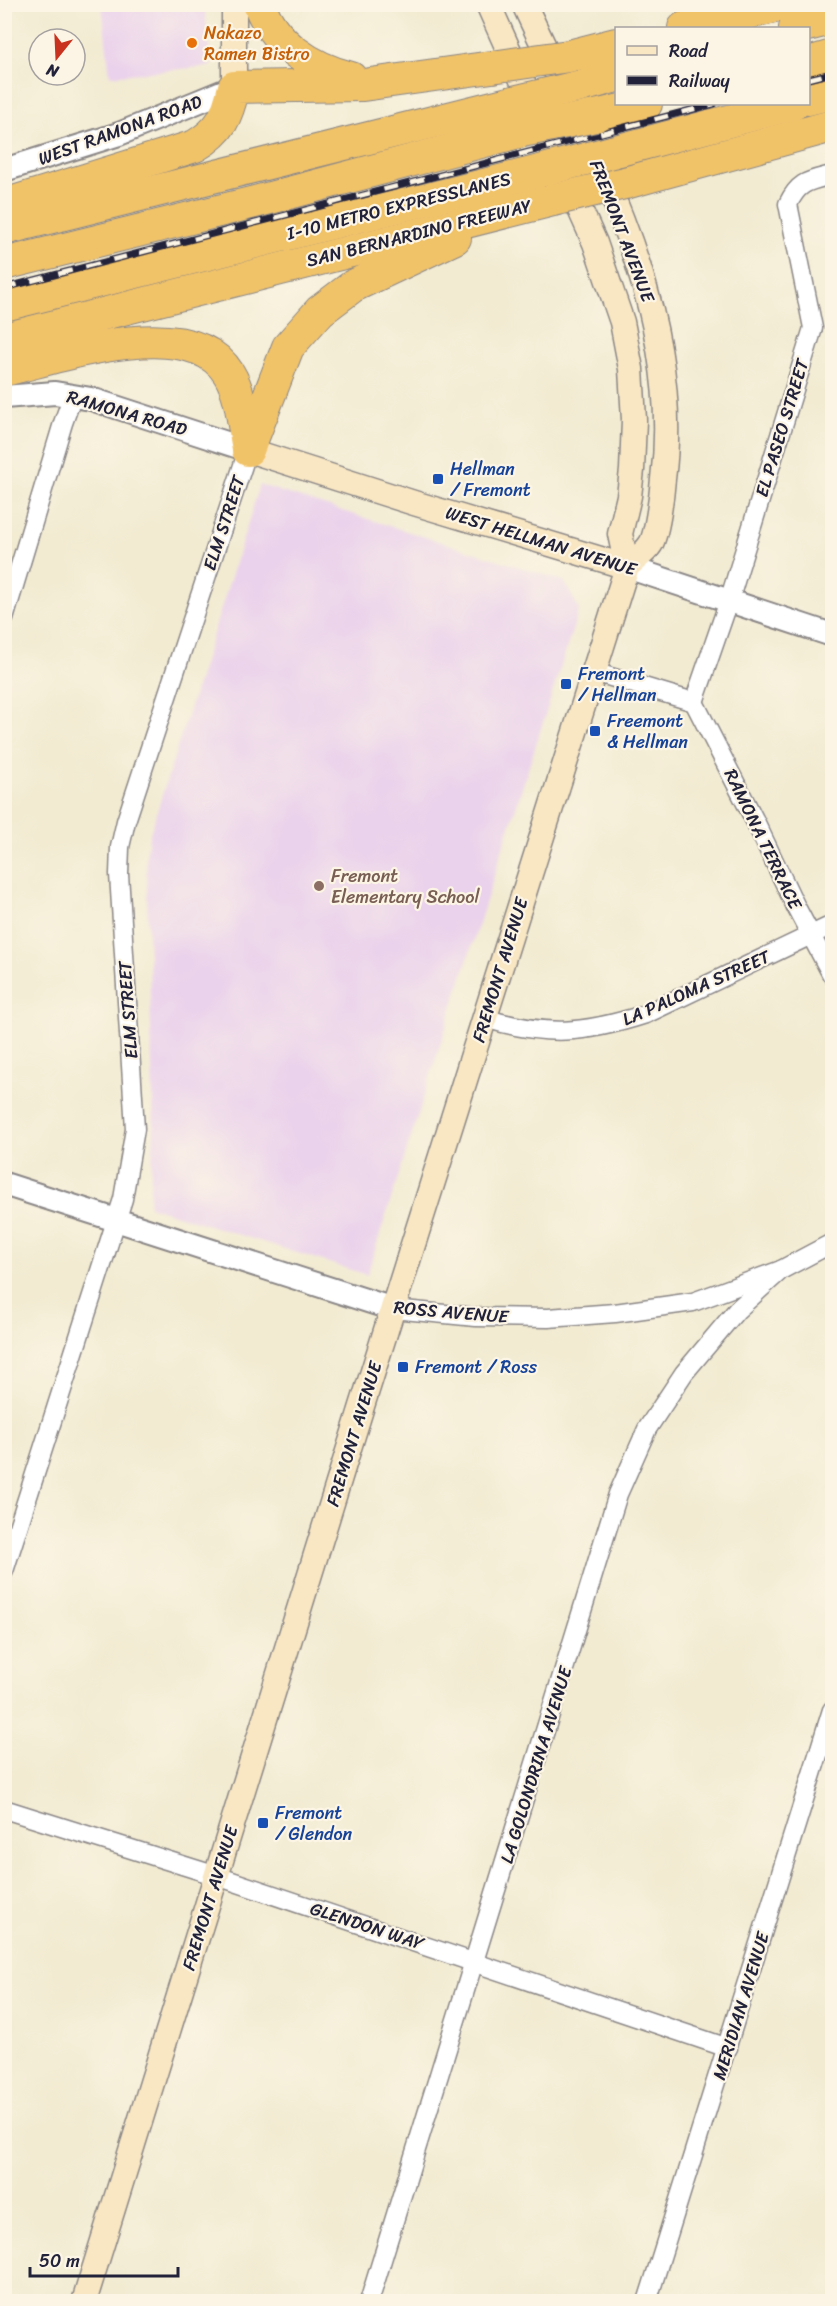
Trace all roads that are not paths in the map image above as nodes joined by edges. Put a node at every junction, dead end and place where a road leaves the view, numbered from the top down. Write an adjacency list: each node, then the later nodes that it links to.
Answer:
1 (234, 4): 14 (main road)
2 (259, 4): 13 (highway)
3 (488, 4): 34 (main road, FREMONT AVENUE)
4 (524, 4): 34 (main road, FREMONT AVENUE)
5 (787, 4): 7 (highway)
6 (832, 19): 8 (highway)
7 (688, 27)
8 (799, 27)
9 (615, 44): 13 (highway, bridge)
10 (832, 56): 11 (highway)
11 (810, 62)
12 (615, 76): 22 (highway, bridge)
13 (378, 83): 14 (highway)
14 (234, 87): 20 (street, WEST RAMONA ROAD); 24 (highway)
15 (832, 93): 16 (highway)
16 (810, 98)
17 (642, 105): 23 (highway, bridge)
18 (789, 105): 28 (highway, I-10 METRO EXPRESSLANES, bridge)
19 (827, 126): 25 (highway, SAN BERNARDINO FREEWAY, bridge)
20 (4, 170)
21 (832, 175): 35 (street, EL PASEO STREET)
22 (121, 200): 23 (highway); 26 (highway)
23 (255, 202): 27 (highway)
24 (4, 205)
25 (521, 207): 29 (highway, SAN BERNARDINO FREEWAY); 33 (highway)
26 (4, 230)
27 (4, 264)
28 (4, 305)
29 (4, 339)
30 (4, 370): 33 (highway)
31 (73, 395): 32 (street, RAMONA ROAD); 33 (street, RAMONA ROAD); 36 (street)
32 (4, 397)
33 (248, 450): 34 (main road, WEST HELLMAN AVENUE); 45 (street, ELM STREET)
34 (627, 567): 35 (street, WEST HELLMAN AVENUE); 38 (main road, FREMONT AVENUE)
35 (729, 601): 37 (street, WEST HELLMAN AVENUE); 39 (street)
36 (4, 619)
37 (832, 635)
38 (594, 672): 39 (street); 43 (main road, FREMONT AVENUE)
39 (694, 702): 41 (street, RAMONA TERRACE)
40 (832, 925): 41 (street, LA PALOMA STREET)
41 (812, 936): 42 (street, RAMONA TERRACE); 43 (street, LA PALOMA STREET)
42 (832, 975)
43 (484, 1018): 48 (main road, FREMONT AVENUE)
44 (4, 1184): 45 (street, ROSS AVENUE)
45 (115, 1220): 48 (street, ROSS AVENUE); 49 (street, ELM STREET)
46 (832, 1243): 47 (street, ROSS AVENUE)
47 (781, 1270): 48 (street, ROSS AVENUE); 53 (street, LA GOLONDRINA AVENUE)
48 (393, 1310): 52 (main road, FREMONT AVENUE)
49 (4, 1571)
50 (832, 1710): 54 (street, MERIDIAN AVENUE)
51 (4, 1809): 52 (street, GLENDON WAY)
52 (217, 1876): 53 (street, GLENDON WAY); 55 (main road, FREMONT AVENUE)
53 (475, 1962): 54 (street, GLENDON WAY); 56 (street, LA GOLONDRINA AVENUE)
54 (728, 2048): 57 (street, MERIDIAN AVENUE)
55 (84, 2301)
56 (369, 2301)
57 (647, 2301)

